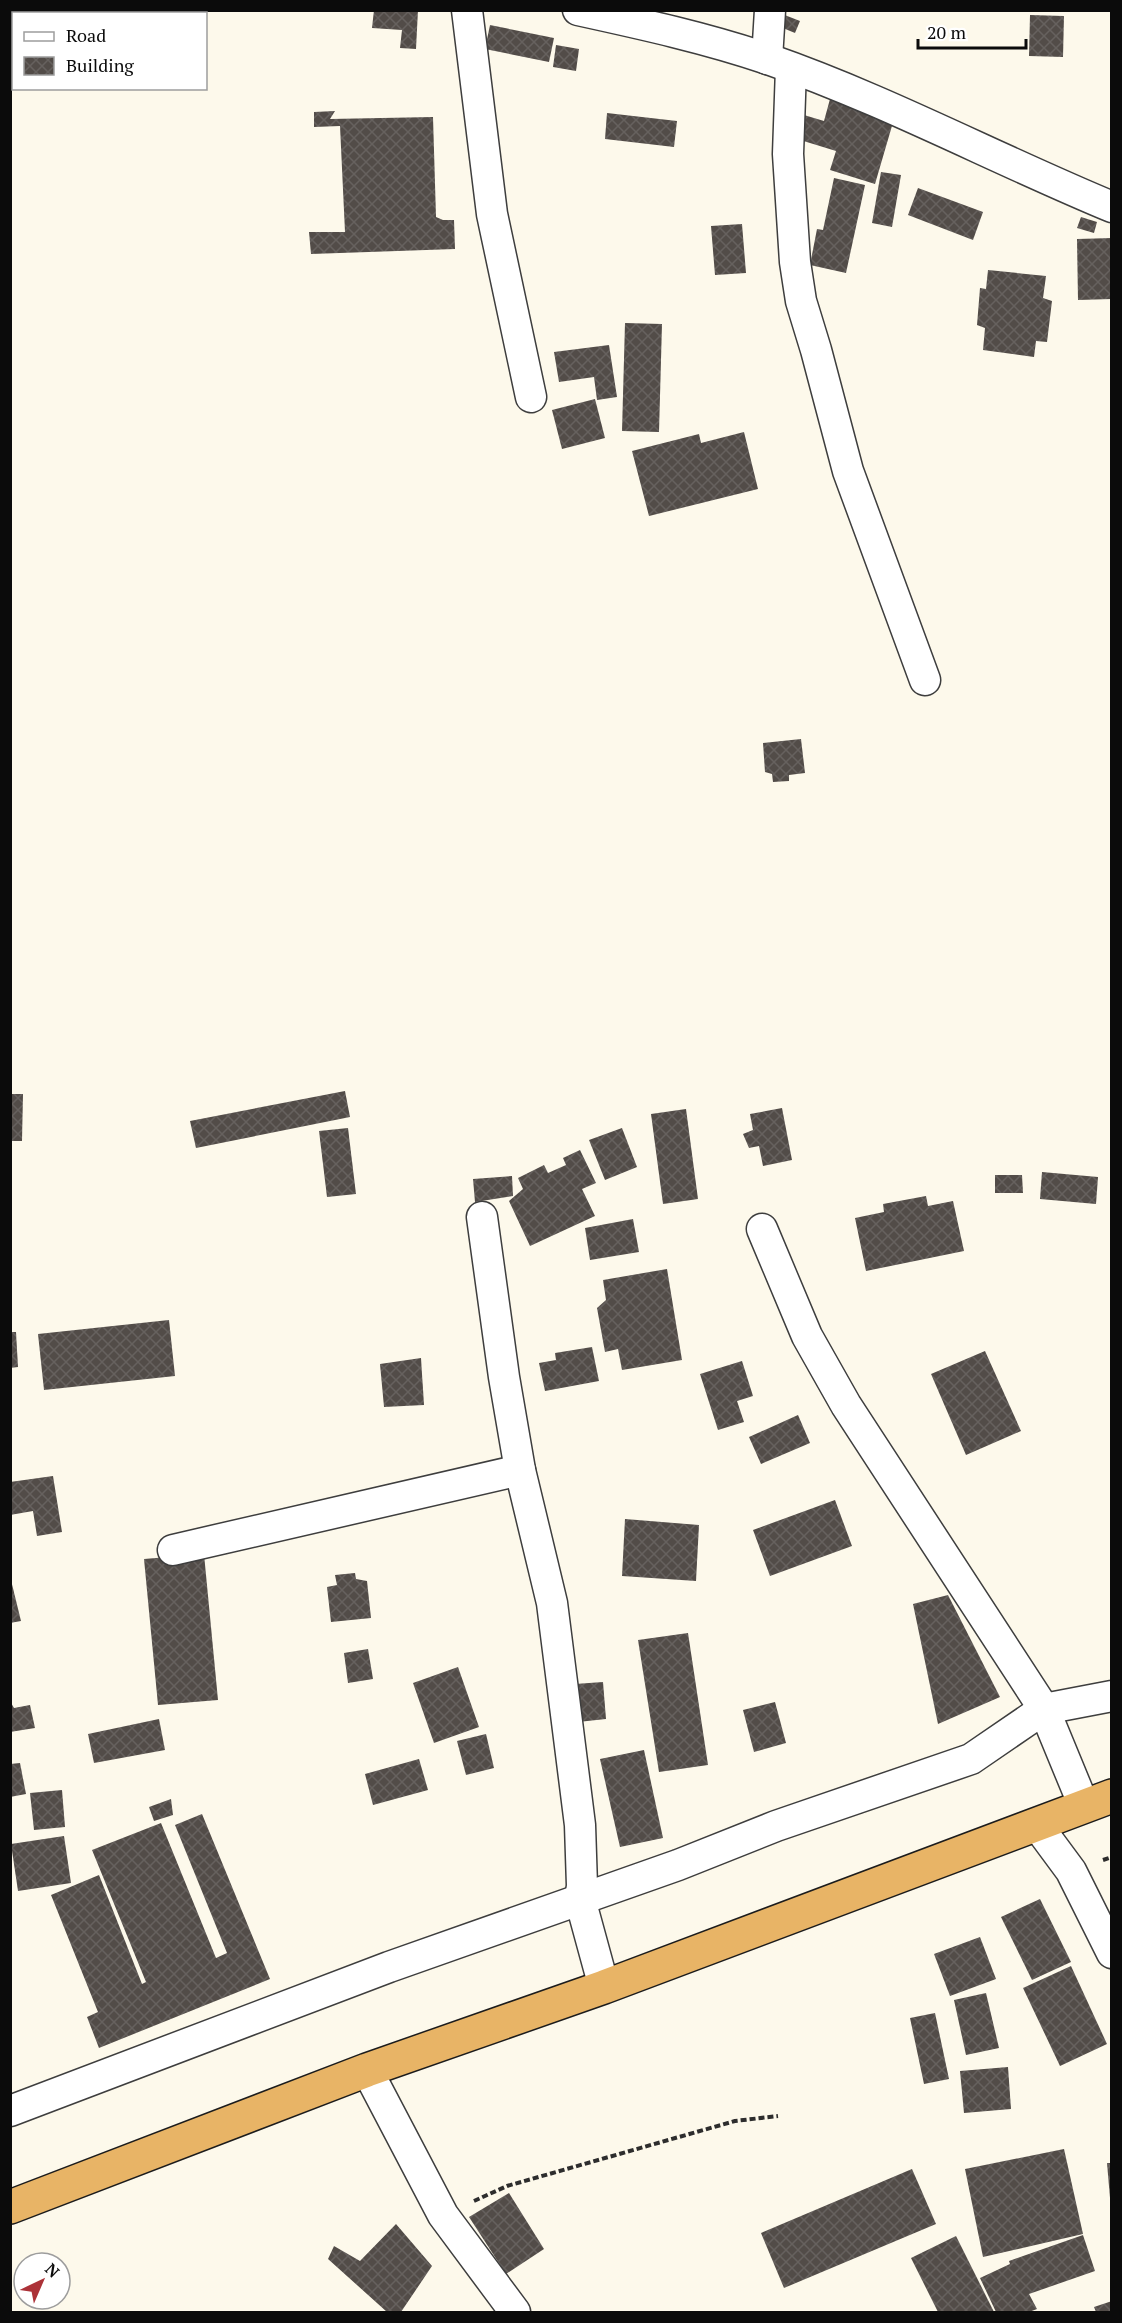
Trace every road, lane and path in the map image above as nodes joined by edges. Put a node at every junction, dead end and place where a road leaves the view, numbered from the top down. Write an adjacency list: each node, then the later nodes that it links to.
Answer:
1 (467, 10): 6 (street)
2 (578, 10): 4 (street)
3 (770, 10): 4 (street)
4 (779, 64): 5 (street); 7 (street)
5 (1112, 207)
6 (531, 397)
7 (925, 680)
8 (482, 1217): 10 (street)
9 (762, 1229): 13 (street)
10 (520, 1470): 11 (street); 16 (street)
11 (173, 1550)
12 (1112, 1696): 13 (street)
13 (1044, 1709): 14 (street); 16 (street)
14 (1098, 1801): 15 (highway)
15 (1036, 1825): 17 (street); 18 (highway)
16 (580, 1899): 18 (street); 20 (street)
17 (1112, 1953)
18 (604, 1987): 19 (highway)
19 (367, 2070): 22 (highway); 23 (street)
20 (10, 2111)
21 (778, 2116): 23 (path)
22 (10, 2207)
23 (443, 2215): 24 (street)
24 (514, 2313)

